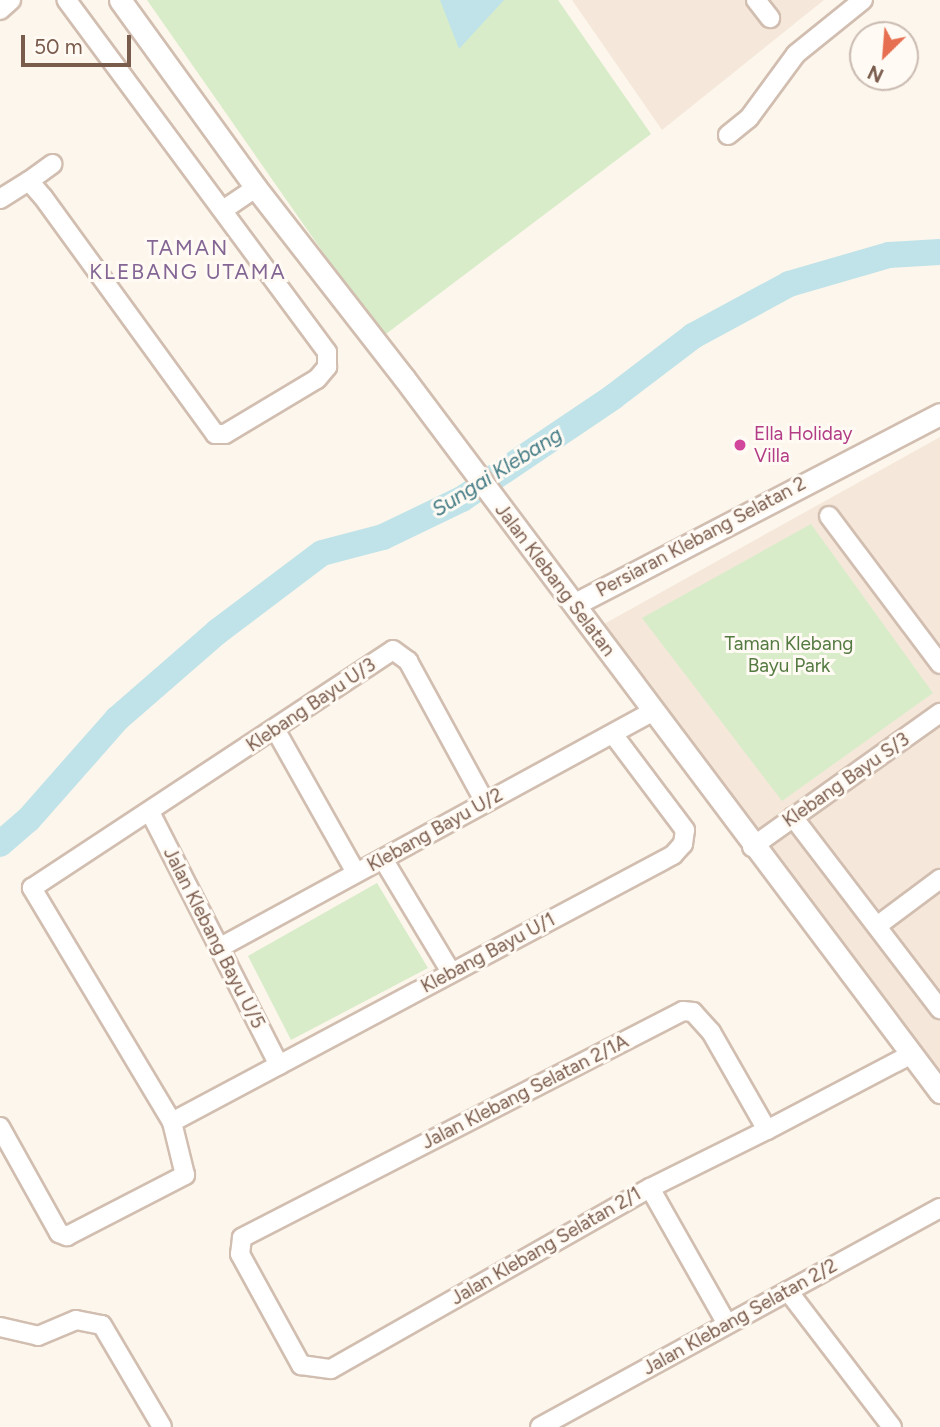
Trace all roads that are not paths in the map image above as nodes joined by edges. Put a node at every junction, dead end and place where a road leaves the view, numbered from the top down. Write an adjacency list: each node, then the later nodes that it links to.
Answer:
1 (11, 0): 6 (street)
2 (67, 0): 13 (street)
3 (120, 0): 11 (street, Jalan Klebang Selatan)
4 (756, 0): 7 (street)
5 (863, 0): 8 (street)
6 (0, 10)
7 (769, 18)
8 (728, 135)
9 (52, 164): 10 (street)
10 (29, 181): 12 (street); 13 (street)
11 (256, 188): 13 (street); 16 (street, Jalan Klebang Selatan)
12 (0, 199)
13 (223, 211)
14 (940, 414): 16 (street, Persiaran Klebang Selatan 2)
15 (829, 516): 17 (street)
16 (575, 604): 18 (street, Jalan Klebang Selatan)
17 (940, 664)
18 (652, 712): 21 (street, Klebang Bayu U/2); 25 (street, Jalan Klebang Selatan)
19 (940, 713): 24 (street, Klebang Bayu S/3)
20 (275, 729): 22 (street, Klebang Bayu U/3); 23 (street, Klebang Bayu U/3); 27 (street)
21 (613, 734): 22 (street, Klebang Bayu U/2); 31 (street, Klebang Bayu U/1)
22 (485, 802): 26 (street, Klebang Bayu U/2)
23 (150, 812): 30 (street, Jalan Klebang Bayu U/5); 36 (street)
24 (793, 817): 25 (street, Klebang Bayu S/3); 29 (street)
25 (752, 847): 33 (street, Jalan Klebang Selatan)
26 (383, 859): 27 (street, Klebang Bayu U/2); 31 (street)
27 (356, 873): 30 (street, Klebang Bayu U/2)
28 (940, 879): 29 (street)
29 (877, 926): 32 (street)
30 (219, 948): 34 (street, Jalan Klebang Bayu U/5)
31 (451, 972): 34 (street, Klebang Bayu U/1)
32 (940, 1009)
33 (912, 1054): 35 (street, Jalan Klebang Selatan); 38 (street, Jalan Klebang Selatan 2/1)
34 (279, 1065): 36 (street, Klebang Bayu U/1)
35 (940, 1092)
36 (172, 1122): 37 (street)
37 (0, 1127)
38 (767, 1130): 39 (street, Jalan Klebang Selatan 2/1); 41 (street, Jalan Klebang Selatan 2/1A)
39 (650, 1188): 41 (street, Jalan Klebang Selatan 2/1); 43 (street)
40 (940, 1208): 42 (street, Jalan Klebang Selatan 2/2)
41 (239, 1246)
42 (788, 1291): 43 (street, Jalan Klebang Selatan 2/2); 47 (street)
43 (727, 1324): 46 (street, Jalan Klebang Selatan 2/2)
44 (0, 1327): 45 (street)
45 (162, 1427)
46 (540, 1427)
47 (892, 1427)

